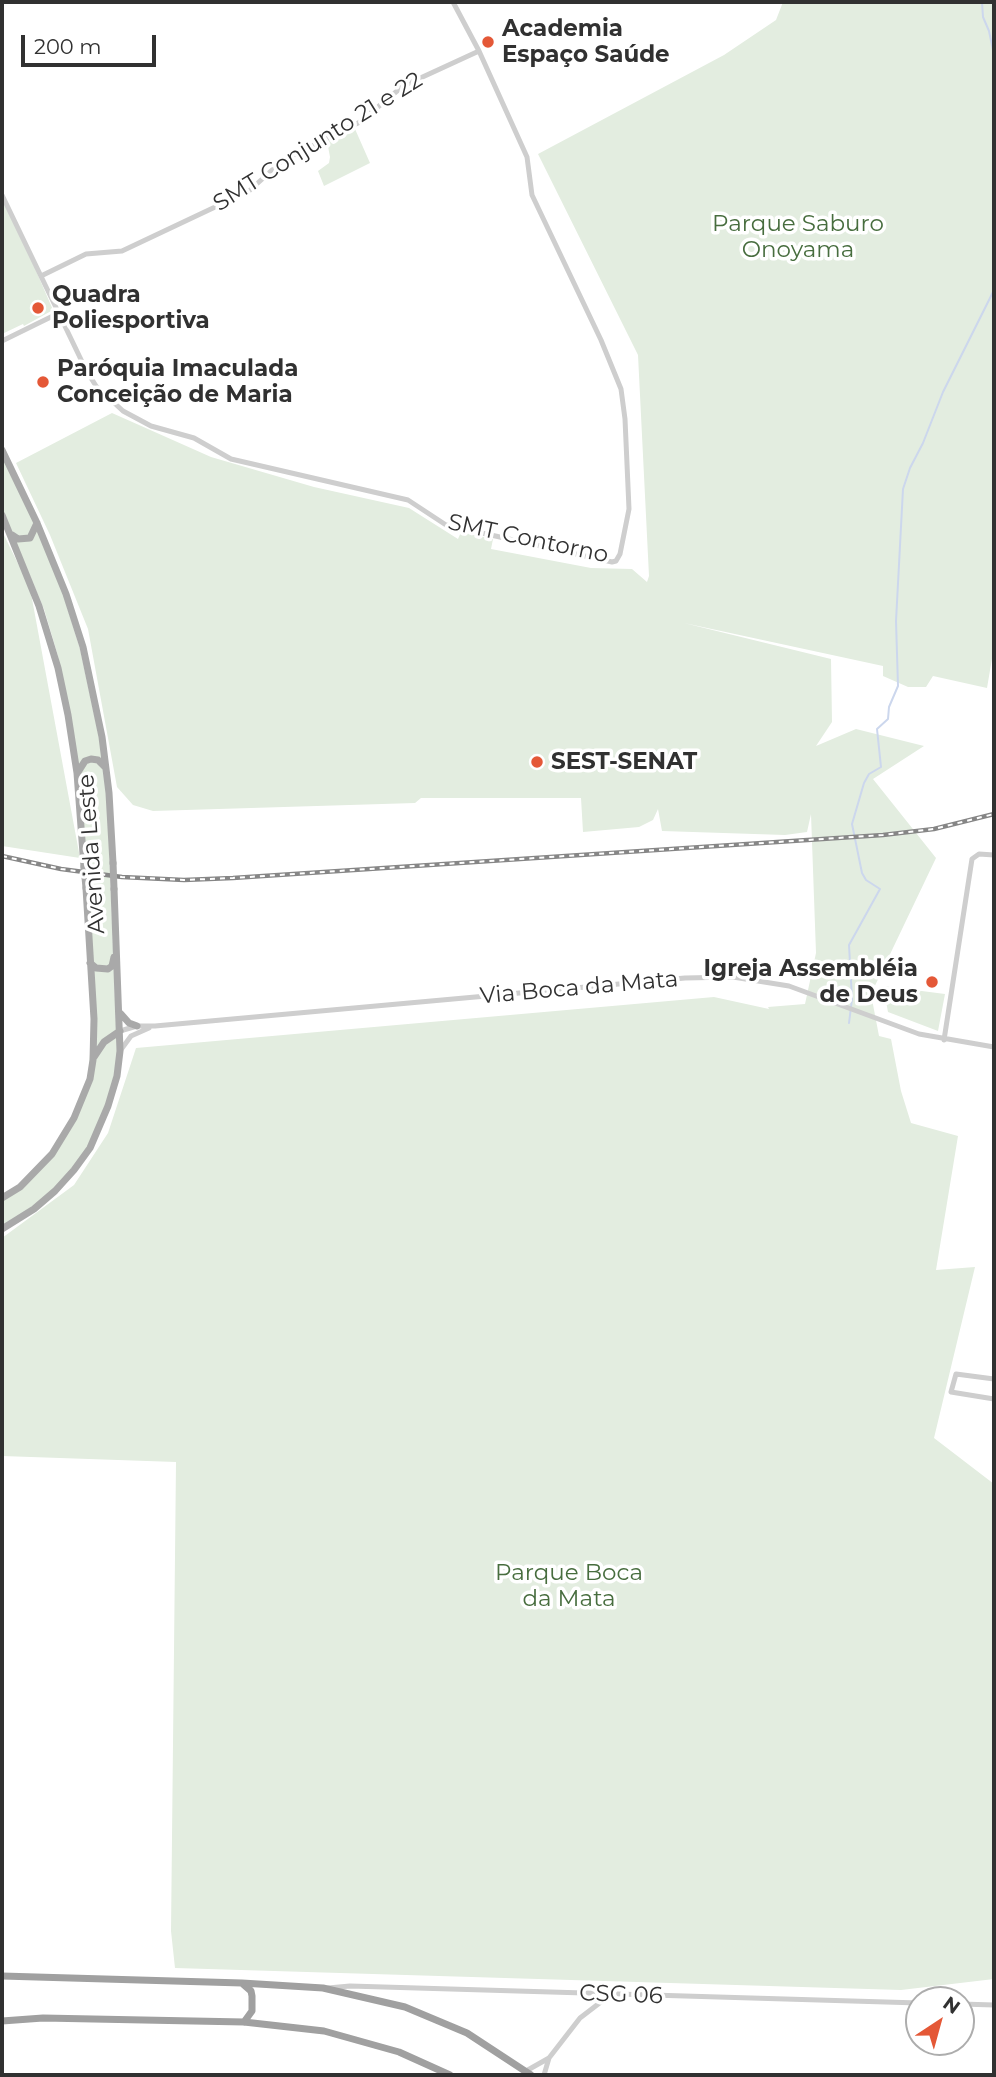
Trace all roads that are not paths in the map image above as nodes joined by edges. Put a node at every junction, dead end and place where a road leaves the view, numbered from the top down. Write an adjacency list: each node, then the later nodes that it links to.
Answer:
1 (453, 2): 2 (street, SMT Contorno)
2 (479, 51): 4 (street, SMT Conjunto 21 e 22); 5 (street, SMT Contorno)
3 (2, 195): 4 (street)
4 (41, 276): 5 (street)
5 (59, 313): 6 (street)
6 (2, 341)
7 (2, 450): 9 (main road, Avenida Leste)
8 (2, 515): 10 (main road, Avenida Leste)
9 (37, 523): 10 (main road); 11 (main road, Avenida Leste)
10 (11, 535): 12 (main road, Avenida Leste)
11 (107, 771): 12 (main road); 14 (main road, Avenida Leste, bridge)
12 (77, 773): 15 (main road, Avenida Leste, bridge)
13 (994, 855): 20 (street)
14 (117, 943): 15 (main road); 16 (main road, Avenida Leste)
15 (90, 963): 23 (main road, Avenida Leste)
16 (120, 1011): 17 (main road); 19 (main road, Avenida Leste)
17 (136, 1026): 18 (street, Via Boca da Mata); 19 (street, Via Boca da Mata)
18 (155, 1026): 20 (street, Via Boca da Mata); 22 (street, Via Boca da Mata)
19 (120, 1031): 22 (main road, Avenida Leste); 23 (main road)
20 (944, 1040): 21 (street, Via Boca da Mata)
21 (994, 1047)
22 (120, 1051): 25 (main road, Avenida Leste)
23 (93, 1060): 24 (main road, Avenida Leste)
24 (2, 1198)
25 (2, 1229)
26 (994, 1379): 27 (street)
27 (994, 1399)
28 (3, 1978): 29 (highway)
29 (242, 1983): 30 (highway); 36 (highway)
30 (323, 1988): 31 (street, CSG 06); 38 (highway)
31 (610, 1994): 32 (street, CSG 06); 37 (street)
32 (905, 2003)
33 (975, 2004): 34 (street)
34 (994, 2005)
35 (4, 2020): 36 (highway)
36 (244, 2022): 39 (highway)
37 (549, 2057): 38 (street); 40 (street)
38 (529, 2073)
39 (450, 2075)
40 (544, 2075)

